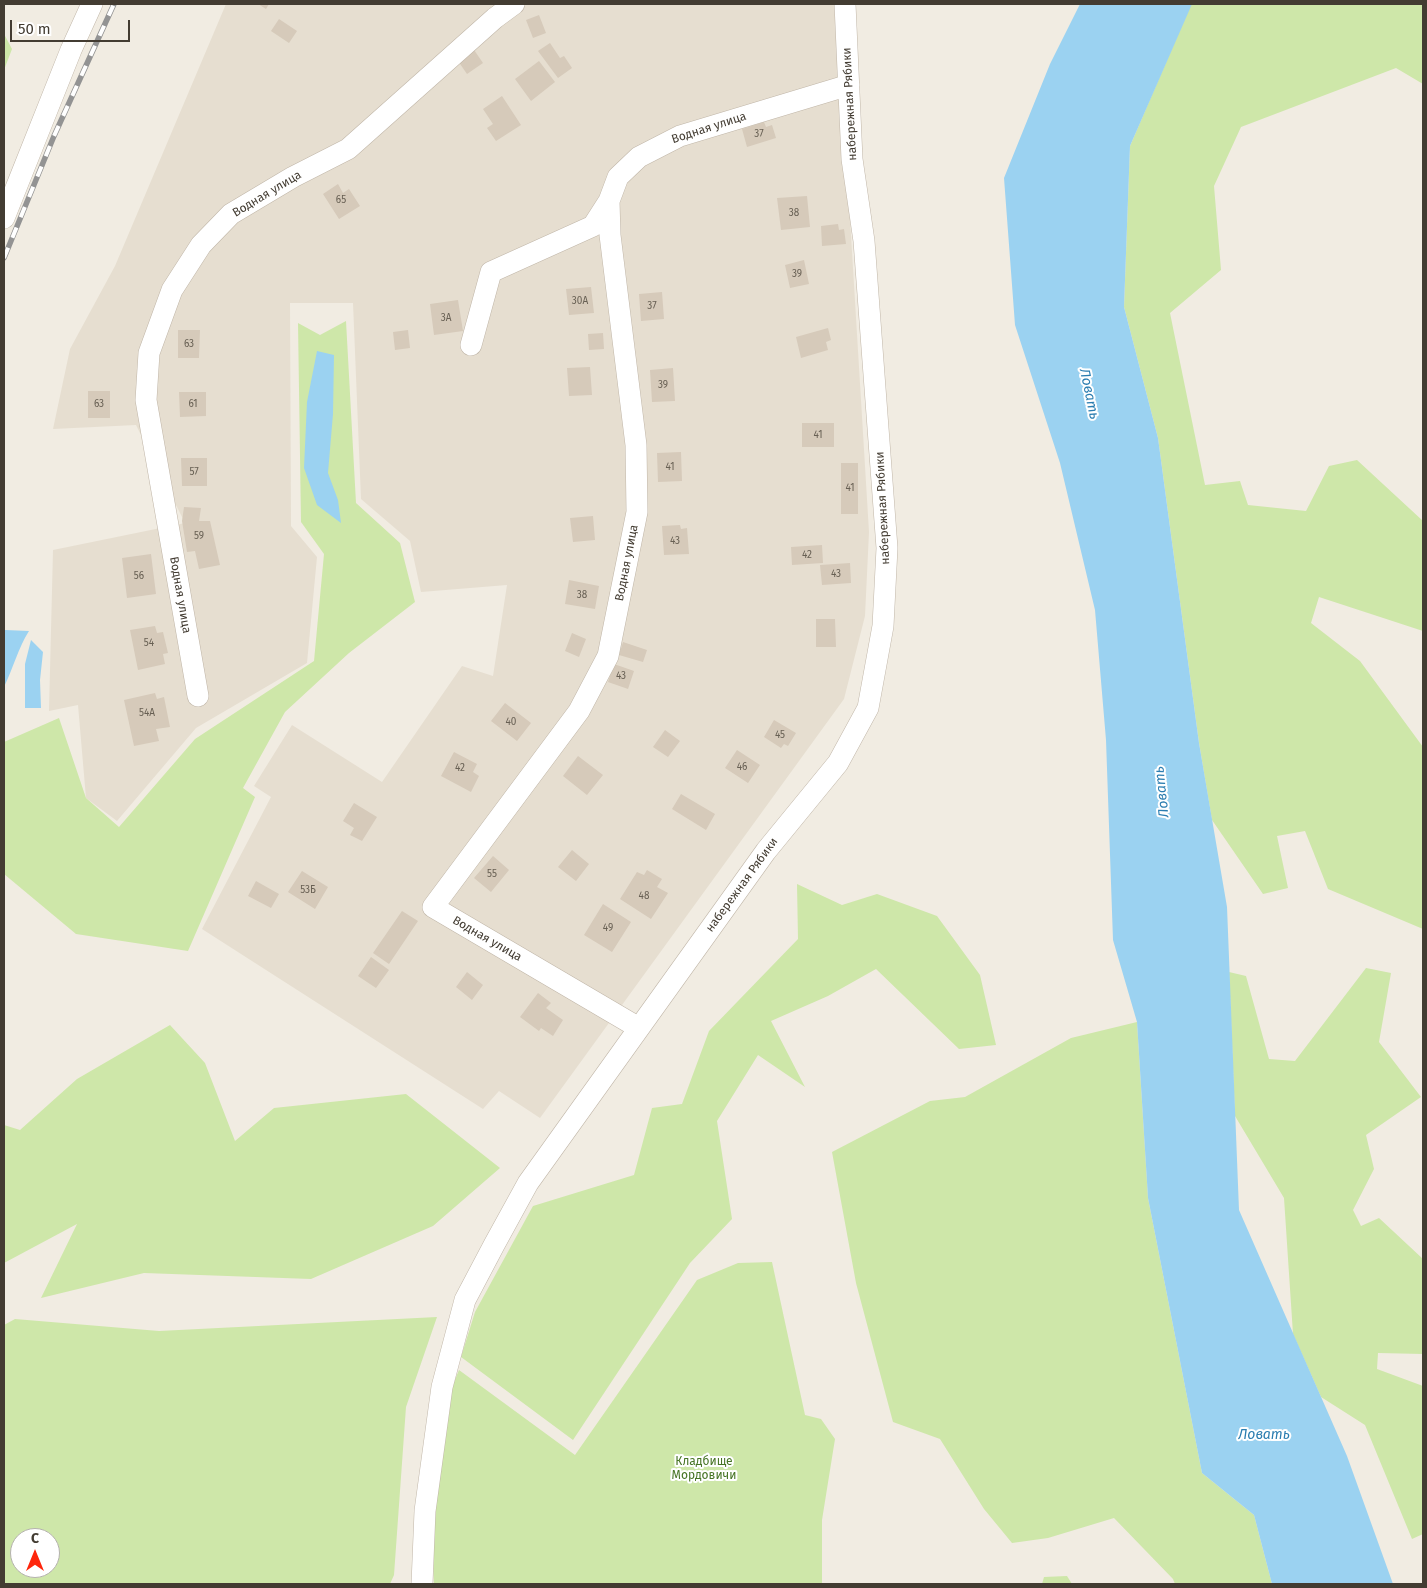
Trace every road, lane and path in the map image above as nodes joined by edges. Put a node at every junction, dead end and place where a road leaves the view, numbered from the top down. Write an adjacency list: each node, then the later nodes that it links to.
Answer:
1 (92, 4): 6 (street)
2 (514, 4): 8 (street, Водная улица)
3 (845, 4): 4 (street, набережная Рябики)
4 (849, 85): 5 (street, Водная улица); 9 (street, набережная Рябики)
5 (609, 201): 7 (street); 9 (street, Водная улица)
6 (4, 218)
7 (471, 345)
8 (198, 696)
9 (639, 1028): 10 (street, набережная Рябики)
10 (422, 1584)

